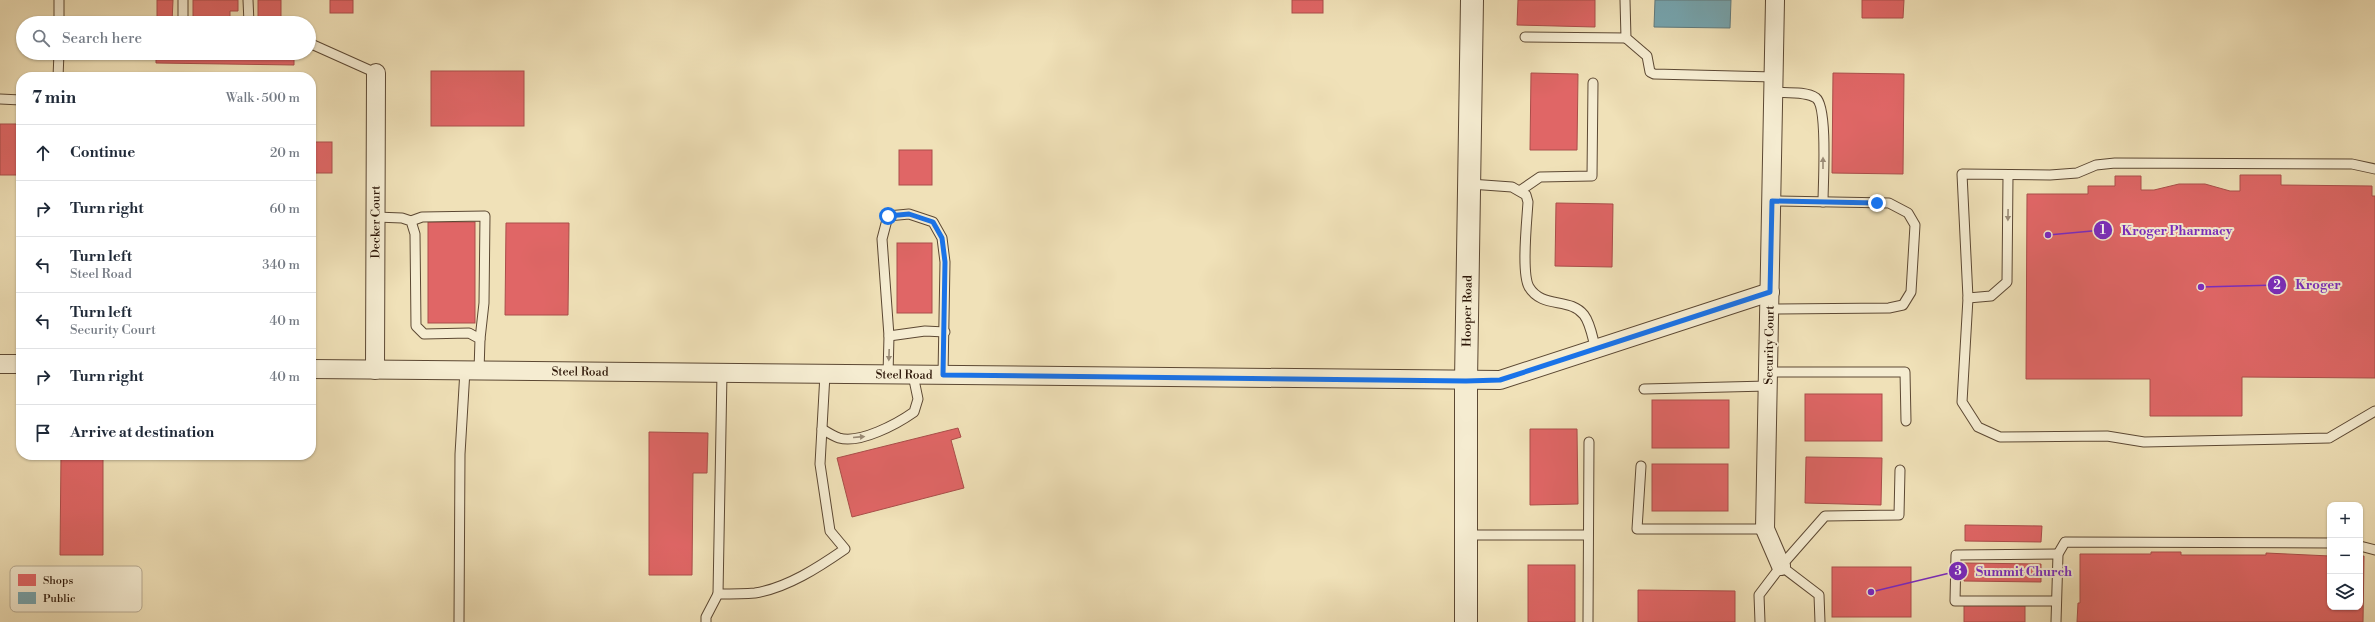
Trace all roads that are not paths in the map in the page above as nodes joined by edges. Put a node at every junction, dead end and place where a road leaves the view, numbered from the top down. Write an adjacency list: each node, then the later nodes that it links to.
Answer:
1 (59, 0): 7 (lane)
2 (184, 0): 8 (lane)
3 (248, 0): 9 (lane)
4 (1472, 0): 22 (street, Hooper Road)
5 (1625, 0): 11 (lane)
6 (1775, 0): 17 (street, Security Court)
7 (59, 16)
8 (183, 16)
9 (249, 16)
10 (1525, 37): 11 (lane)
11 (1626, 38): 17 (lane)
12 (316, 47): 15 (lane)
13 (59, 60): 14 (lane)
14 (58, 72)
15 (376, 74): 26 (street, Decker Court)
16 (1593, 83): 23 (lane)
17 (1773, 84): 24 (street, Security Court); 25 (lane, one-way to 17)
18 (0, 99): 19 (lane)
19 (16, 100)
20 (2375, 169): 21 (lane)
21 (2008, 176): 28 (lane, one-way to 28); 28 (lane)
22 (1470, 184): 23 (lane); 45 (street, Hooper Road)
23 (1520, 190): 33 (lane)
24 (1772, 201): 25 (lane); 29 (street, Security Court)
25 (1823, 202): 29 (lane)
26 (376, 217): 27 (lane); 37 (street, Decker Court)
27 (411, 221): 32 (lane); 32 (lane)
28 (1968, 298): 47 (lane)
29 (1770, 300): 33 (street, Steel Road); 44 (street, Security Court)
30 (945, 332): 31 (lane); 31 (lane); 43 (lane)
31 (889, 336): 41 (lane, one-way to 41)
32 (480, 338): 38 (lane)
33 (1596, 350): 45 (street, Steel Road)
34 (0, 364): 35 (street)
35 (16, 364)
36 (316, 369): 37 (street, Steel Road)
37 (375, 370): 38 (street, Steel Road)
38 (472, 371): 39 (street, Steel Road); 63 (lane)
39 (722, 373): 40 (street, Steel Road); 61 (lane)
40 (825, 374): 41 (street, Steel Road); 49 (lane)
41 (888, 375): 42 (street, Steel Road)
42 (914, 375): 43 (street, Steel Road); 49 (lane, one-way to 42)
43 (943, 375): 45 (street, Steel Road)
44 (1768, 379): 46 (lane); 48 (lane); 53 (street, Security Court)
45 (1466, 381): 54 (street, Hooper Road)
46 (1644, 389)
47 (2375, 410)
48 (1906, 421)
49 (822, 429): 61 (lane)
50 (1589, 442): 55 (lane)
51 (1641, 466): 53 (lane)
52 (1900, 470): 60 (lane)
53 (1765, 529): 60 (street, Security Court)
54 (1466, 535): 55 (lane); 65 (street, Hooper Road)
55 (1588, 535): 66 (lane)
56 (2327, 543): 59 (lane)
57 (2363, 547): 58 (lane)
58 (2375, 550)
59 (2058, 554): 62 (lane); 62 (lane)
60 (1781, 566): 67 (lane); 68 (lane)
61 (718, 594): 64 (lane)
62 (2056, 600): 69 (lane)
63 (459, 622)
64 (706, 622)
65 (1466, 622)
66 (1588, 622)
67 (1760, 622)
68 (1820, 622)
69 (2056, 622)

